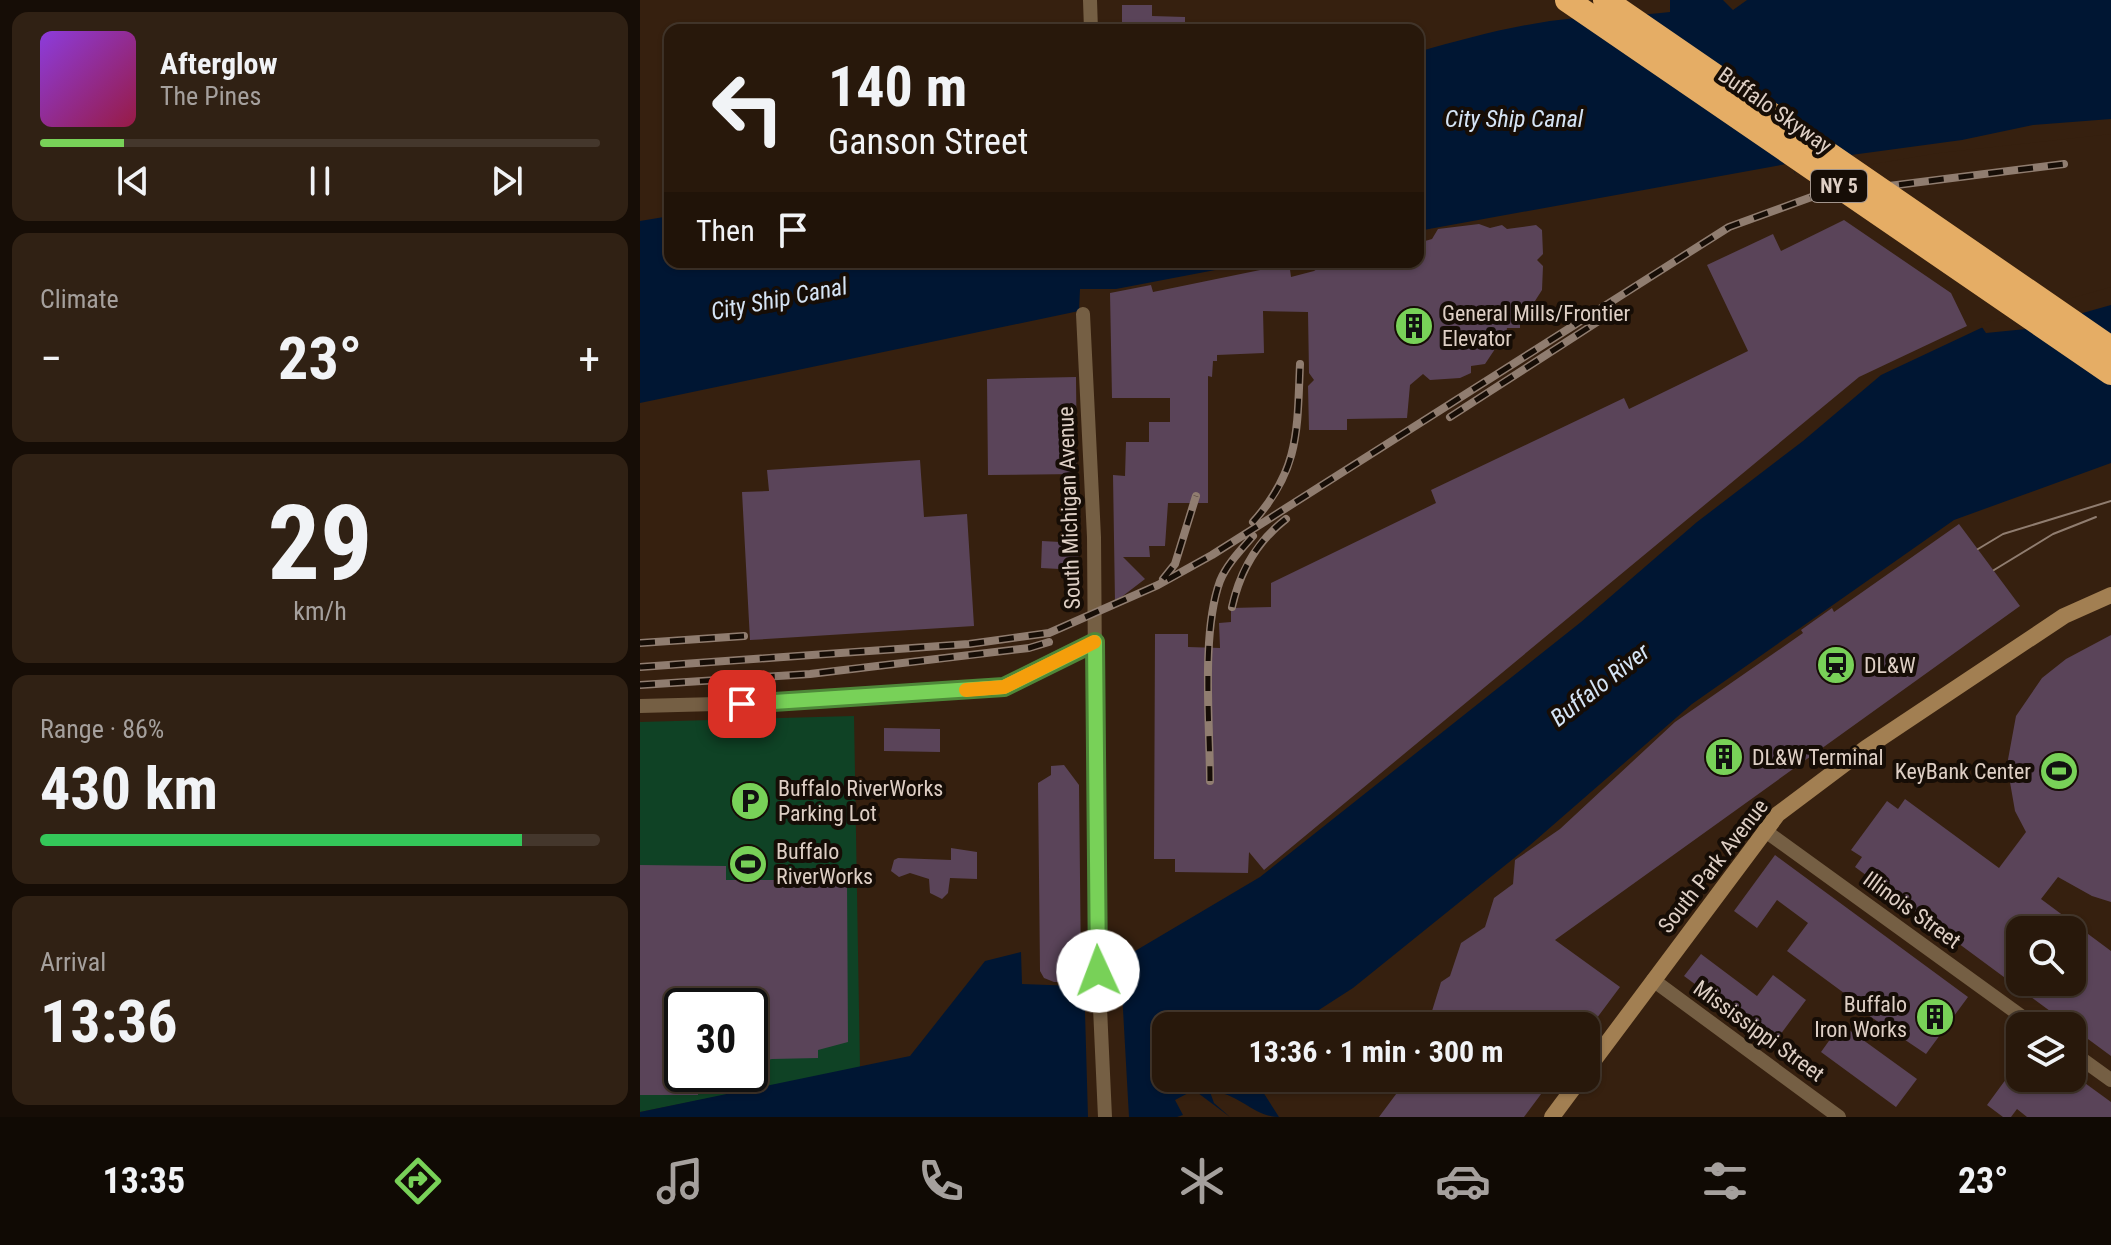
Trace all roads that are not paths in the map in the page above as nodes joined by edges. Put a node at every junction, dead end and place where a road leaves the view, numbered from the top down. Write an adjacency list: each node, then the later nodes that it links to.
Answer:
1 (1090, 0): 4 (street)
2 (1567, 0): 7 (highway, Buffalo Skyway / NY 5, bridge)
3 (1605, 0): 6 (highway, Buffalo Skyway / NY 5, bridge)
4 (1091, 24)
5 (1083, 314): 9 (street, South Michigan Avenue)
6 (2111, 348)
7 (2111, 373)
8 (2111, 595): 11 (street, South Park Avenue)
9 (1095, 642): 10 (street); 18 (street, South Michigan Avenue)
10 (640, 706)
11 (1764, 830): 12 (street, South Park Avenue); 13 (street, Illinois Street)
12 (1653, 980): 14 (street, South Park Avenue); 20 (street, Mississippi Street)
13 (2016, 1012)
14 (1600, 1052)
15 (2086, 1062): 16 (street)
16 (2111, 1080)
17 (1571, 1092): 19 (street)
18 (1105, 1117)
19 (1552, 1117)
20 (1839, 1117)

